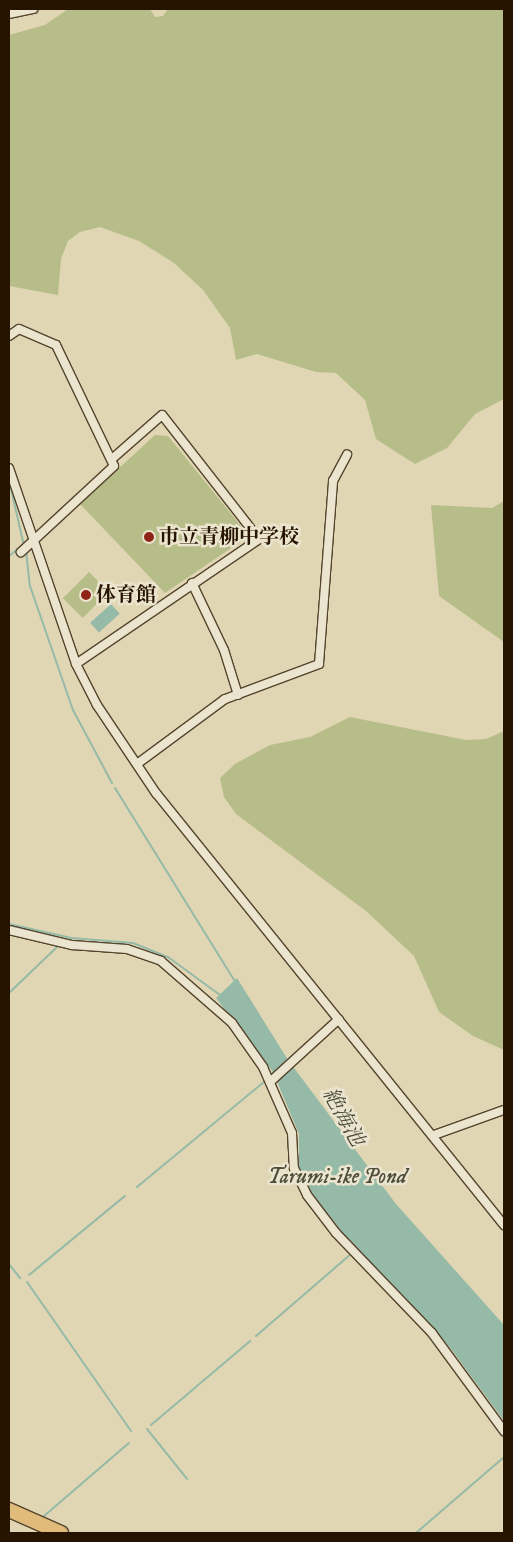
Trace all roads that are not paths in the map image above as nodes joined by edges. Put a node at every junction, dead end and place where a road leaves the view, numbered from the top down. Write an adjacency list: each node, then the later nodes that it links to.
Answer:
1 (33, 9): 2 (street)
2 (9, 14)
3 (9, 336): 5 (street)
4 (347, 455): 11 (street)
5 (112, 459): 7 (street); 9 (street)
6 (9, 468): 7 (street)
7 (33, 537): 8 (street); 10 (street)
8 (20, 552)
9 (192, 583): 10 (street); 11 (street)
10 (76, 664): 12 (street)
11 (238, 694): 12 (street)
12 (137, 764): 14 (street)
13 (9, 930): 15 (street)
14 (340, 1019): 15 (street); 17 (street)
15 (272, 1081): 19 (street)
16 (504, 1110): 17 (street)
17 (434, 1135): 18 (street)
18 (504, 1225)
19 (504, 1431)
20 (9, 1510): 23 (highway)
21 (9, 1519): 22 (highway)
22 (40, 1533)
23 (61, 1533)

